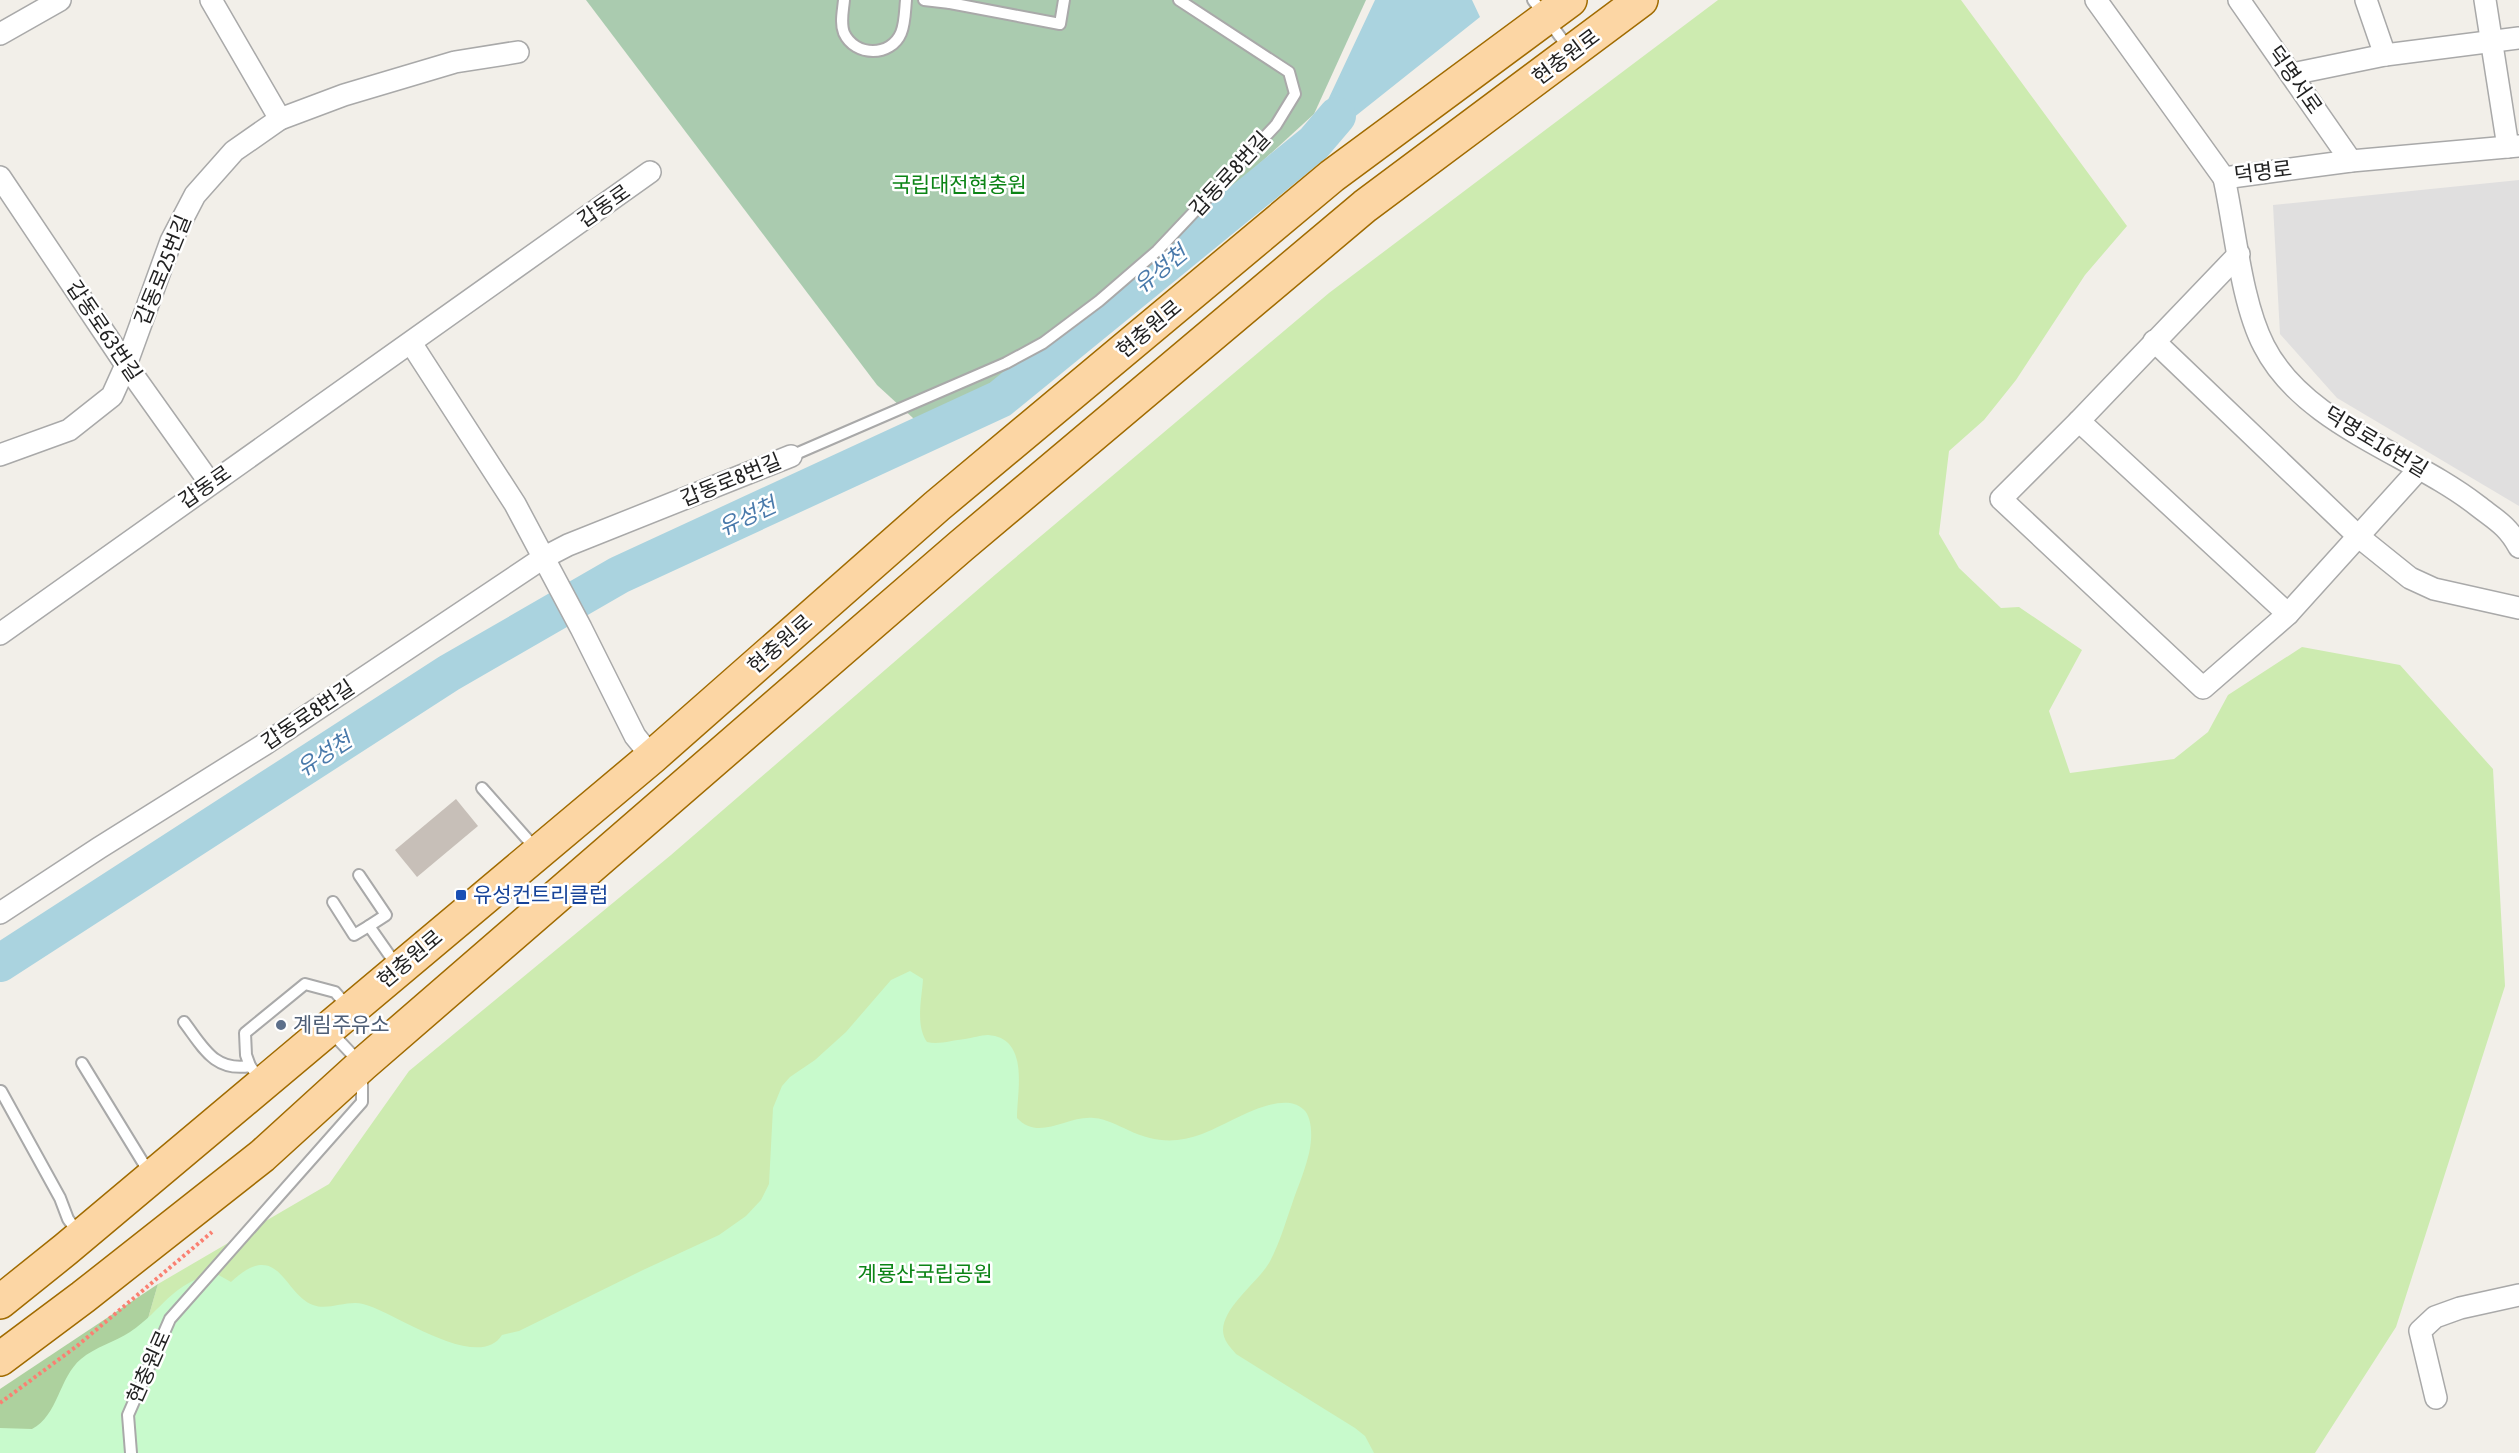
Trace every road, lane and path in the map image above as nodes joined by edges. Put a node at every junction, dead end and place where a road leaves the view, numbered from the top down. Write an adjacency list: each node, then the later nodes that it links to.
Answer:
1 (60, 0): 15 (street)
2 (211, 0): 22 (street)
3 (844, 0): 4 (lane)
4 (906, 0)
5 (924, 0): 13 (lane)
6 (1064, 0): 13 (lane)
7 (1179, 0): 34 (lane, 갑동로8번길)
8 (1641, 0): 19 (main road, 현충원로)
9 (2096, 0): 27 (street, 덕명로)
10 (2239, 0): 21 (street, 덕명서로)
11 (2366, 0): 20 (street)
12 (2486, 0): 17 (street)
13 (952, 1)
14 (1549, 6): 19 (lane); 43 (main road, 현충원로)
15 (0, 34)
16 (2519, 38): 17 (street)
17 (2492, 42): 20 (street); 23 (street)
18 (518, 51): 22 (street, 갑동로25번길)
19 (1571, 52): 54 (main road, 현충원로)
20 (2385, 56): 21 (street)
21 (2292, 74): 24 (street, 덕명서로)
22 (280, 119): 31 (street, 갑동로25번길)
23 (2513, 147): 24 (street, 덕명로)
24 (2351, 161): 27 (street, 덕명로)
25 (650, 172): 30 (street, 갑동로)
26 (0, 177): 31 (street, 갑동로63번길)
27 (2224, 178): 28 (street, 덕명로16번길)
28 (2239, 254): 29 (street); 35 (street, 덕명로16번길)
29 (2154, 341): 32 (street); 37 (street)
30 (411, 343): 36 (street, 갑동로); 39 (street)
31 (126, 365): 33 (street, 갑동로25번길); 36 (street, 갑동로63번길)
32 (2079, 421): 41 (street); 41 (street)
33 (0, 455)
34 (791, 456): 39 (street, 갑동로8번길)
35 (2419, 469): 37 (street); 38 (street, 덕명로16번길)
36 (210, 483): 42 (street, 갑동로)
37 (2359, 537): 40 (street); 41 (street)
38 (2519, 547)
39 (546, 563): 43 (street); 48 (street, 갑동로8번길)
40 (2519, 608)
41 (2288, 614)
42 (0, 633)
43 (652, 757): 45 (main road, 현충원로)
44 (482, 788): 45 (lane)
45 (538, 852): 50 (main road, 현충원로)
46 (359, 875): 49 (lane)
47 (333, 902): 49 (lane)
48 (0, 913)
49 (369, 926): 50 (lane)
50 (399, 969): 51 (main road, 현충원로)
51 (339, 1019): 54 (lane); 55 (main road, 현충원로); 55 (lane)
52 (184, 1022): 55 (lane)
53 (82, 1063): 57 (lane)
54 (362, 1065): 62 (main road, 현충원로); 65 (lane, 현충원로)
55 (257, 1074): 57 (main road, 현충원로)
56 (1, 1091): 59 (lane)
57 (152, 1177): 59 (main road, 현충원로)
58 (214, 1230): 64 (path)
59 (81, 1237): 61 (main road, 현충원로)
60 (2519, 1295): 63 (street)
61 (0, 1302)
62 (0, 1359)
63 (2436, 1398)
64 (0, 1403)
65 (131, 1453)

